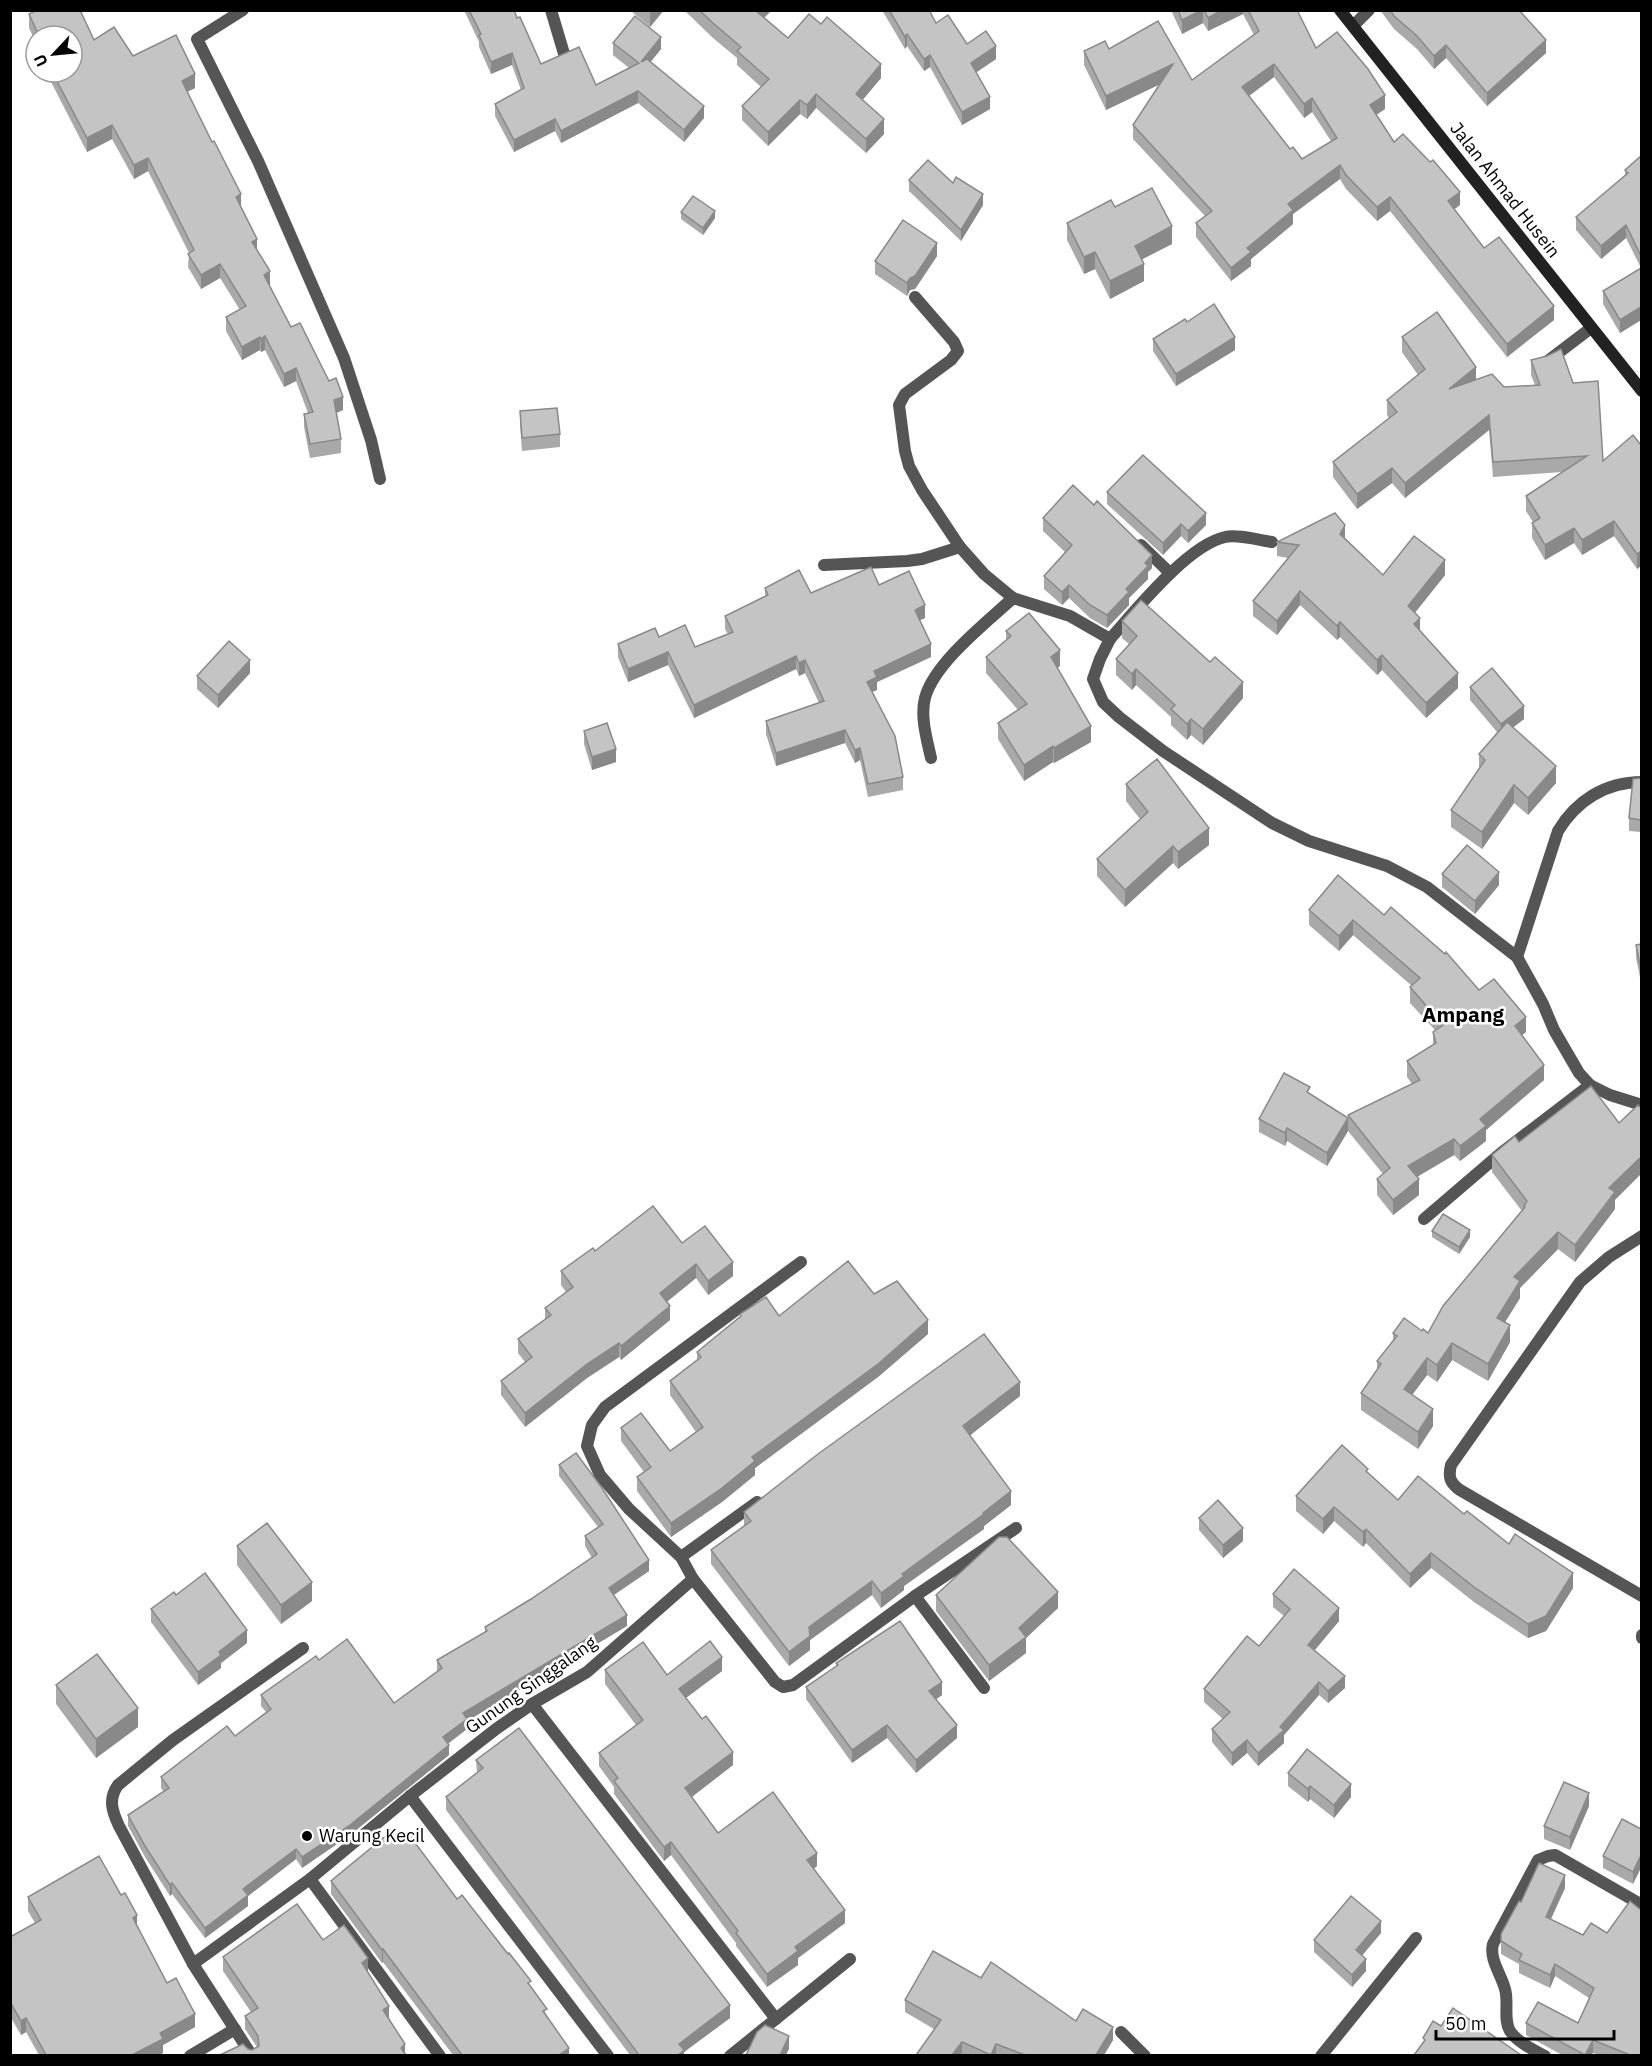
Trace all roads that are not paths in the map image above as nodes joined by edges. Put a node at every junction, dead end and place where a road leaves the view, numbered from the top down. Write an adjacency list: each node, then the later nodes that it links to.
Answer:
1 (243, 10): 11 (street)
2 (551, 10): 6 (street)
3 (1340, 10): 5 (main road, Jalan Ahmad Husein)
4 (1369, 10): 5 (street)
5 (1353, 26): 8 (main road, Jalan Ahmad Husein)
6 (565, 57)
7 (915, 297): 14 (street)
8 (1591, 328): 9 (street); 10 (main road, Jalan Ahmad Husein)
9 (1545, 363)
10 (1641, 391)
11 (380, 479)
12 (1129, 534): 16 (street)
13 (1272, 542): 16 (street)
14 (960, 548): 15 (street); 17 (street)
15 (825, 566)
16 (1170, 573): 18 (street)
17 (1013, 597): 18 (street); 19 (street)
18 (1110, 639): 21 (street)
19 (932, 758)
20 (1641, 782): 21 (street)
21 (1516, 957): 22 (street)
22 (1590, 1085): 23 (street); 24 (street)
23 (1641, 1105)
24 (1424, 1219)
25 (1641, 1236): 32 (street)
26 (801, 1262): 29 (street)
27 (767, 1495): 29 (street)
28 (1016, 1528): 31 (street)
29 (681, 1557): 30 (street)
30 (693, 1579): 31 (street); 35 (street, Gunung Singgalang)
31 (915, 1596): 34 (street)
32 (1641, 1596)
33 (303, 1648): 41 (street)
34 (984, 1688)
35 (532, 1704): 36 (street, Gunung Singgalang); 42 (street)
36 (410, 1796): 37 (street, Gunung Singgalang); 48 (street)
37 (310, 1879): 41 (street, Gunung Singgalang); 47 (street)
38 (1641, 1905): 52 (street)
39 (1416, 1938): 51 (street)
40 (850, 1959): 42 (street)
41 (193, 1964): 43 (street)
42 (776, 2019): 49 (street)
43 (235, 2029): 45 (street); 46 (street)
44 (1121, 2032): 50 (street)
45 (190, 2055)
46 (252, 2055)
47 (440, 2055)
48 (608, 2055)
49 (730, 2055)
50 (1145, 2055)
51 (1320, 2055)
52 (1545, 2055)

